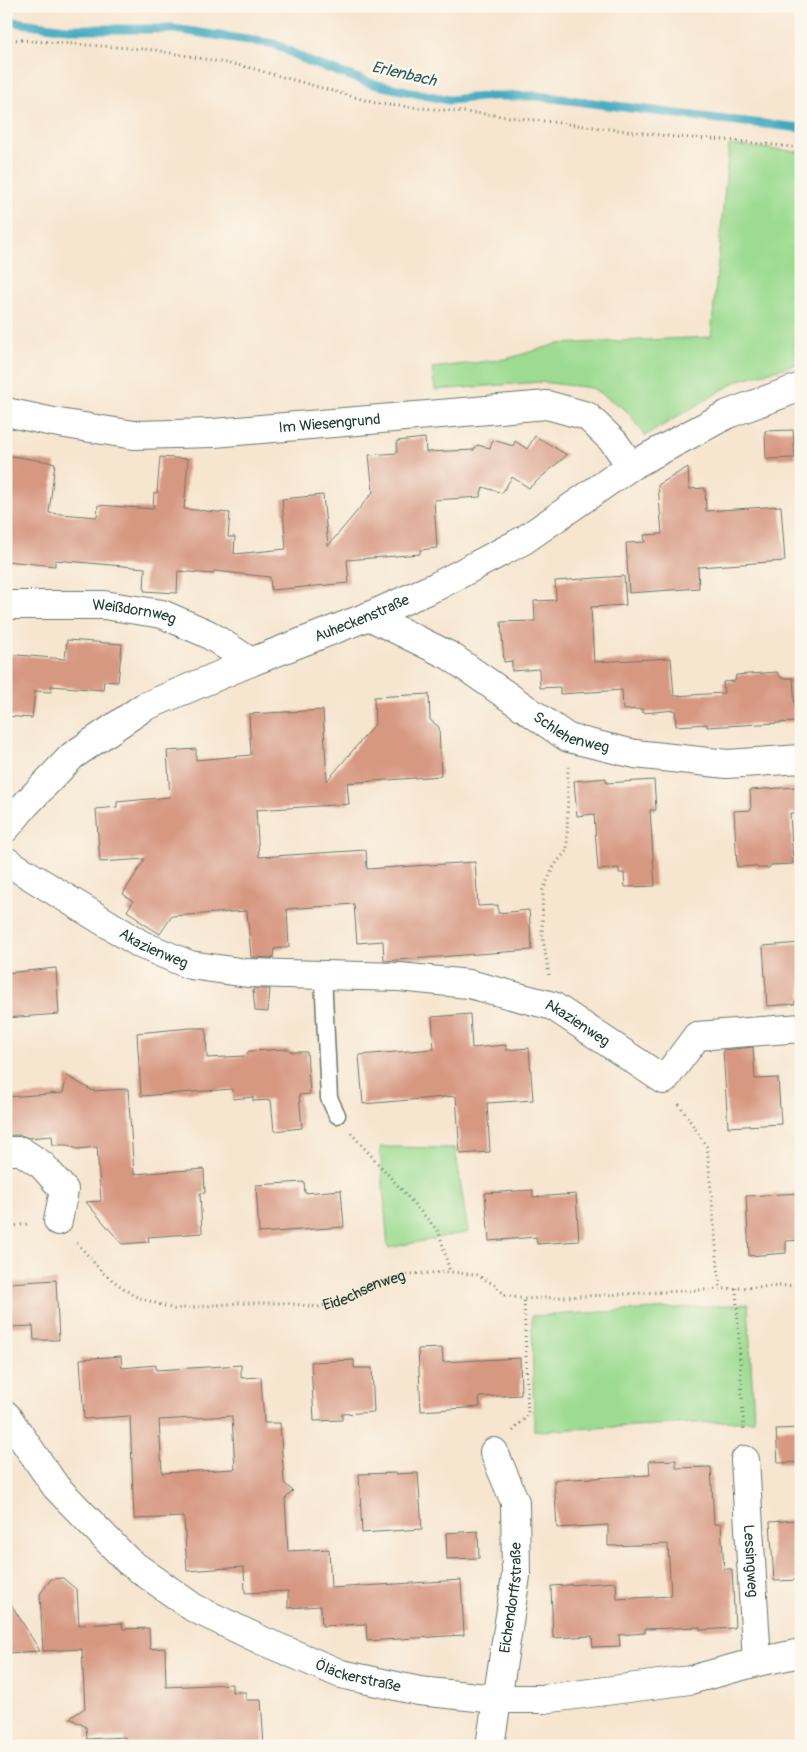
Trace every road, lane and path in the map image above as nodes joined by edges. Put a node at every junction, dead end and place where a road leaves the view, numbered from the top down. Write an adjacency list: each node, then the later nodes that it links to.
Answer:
1 (6, 39): 2 (path)
2 (801, 148)
3 (801, 387): 5 (street, Auheckenstraße)
4 (6, 412): 5 (street, Im Wiesengrund)
5 (631, 466): 7 (street, Auheckenstraße)
6 (6, 605): 8 (street, Weißdornweg)
7 (369, 616): 8 (street, Auheckenstraße); 9 (street, Schlehenweg)
8 (251, 662): 11 (street, Auheckenstraße)
9 (568, 738): 10 (street, Schlehenweg); 14 (path)
10 (801, 759)
11 (6, 828)
12 (6, 861): 13 (street, Akazienweg)
13 (322, 975): 14 (street, Akazienweg); 17 (lane)
14 (553, 1006): 16 (street, Akazienweg)
15 (801, 1028): 16 (street)
16 (664, 1080): 23 (path)
17 (336, 1115): 20 (path)
18 (6, 1151): 19 (street)
19 (58, 1221): 20 (path, Eidechsenweg)
20 (450, 1272): 24 (path, Eidechsenweg)
21 (801, 1285): 22 (path, Eidechsenweg)
22 (736, 1288): 23 (path, Eidechsenweg); 27 (path)
23 (720, 1289): 24 (path, Eidechsenweg)
24 (524, 1299): 26 (path)
25 (6, 1415): 30 (street, Öläckerstraße)
26 (494, 1452): 30 (street, Eichendorffstraße)
27 (745, 1460): 29 (street, Lessingweg)
28 (801, 1653): 29 (street, Öläckerstraße)
29 (757, 1662): 30 (street, Öläckerstraße)
30 (496, 1699): 31 (street, Eichendorffstraße)
31 (490, 1746)

